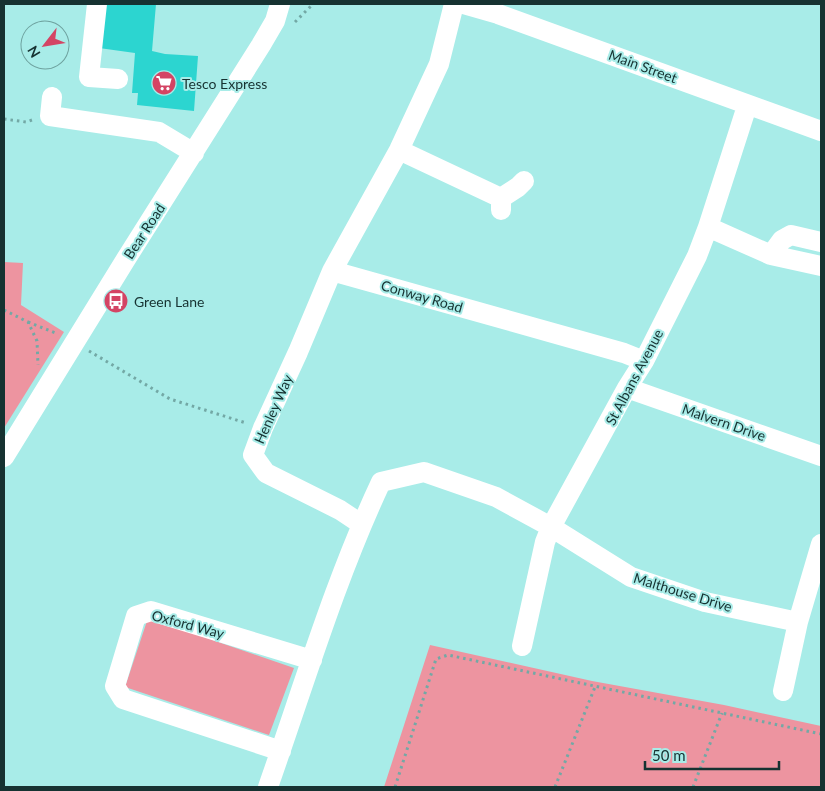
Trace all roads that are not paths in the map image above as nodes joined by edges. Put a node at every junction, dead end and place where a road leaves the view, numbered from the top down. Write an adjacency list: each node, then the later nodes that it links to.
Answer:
1 (97, 4): 5 (street)
2 (280, 4): 10 (street, Bear Road)
3 (454, 4): 9 (street)
4 (463, 4): 6 (street, Main Street)
5 (118, 79)
6 (747, 106): 8 (street, Main Street); 12 (street, St Albans Avenue)
7 (51, 107): 10 (street)
8 (821, 132)
9 (399, 150): 11 (street); 16 (street)
10 (194, 153): 20 (street, Bear Road)
11 (524, 181)
12 (708, 227): 14 (street); 17 (street, St Albans Avenue)
13 (821, 242): 14 (street)
14 (771, 255): 15 (street)
15 (821, 266)
16 (332, 271): 17 (street, Conway Road); 21 (street, Henley Way)
17 (644, 361): 18 (street, St Albans Avenue)
18 (627, 388): 19 (street, Malvern Drive); 22 (street, St Albans Avenue)
19 (821, 456)
20 (4, 457)
21 (361, 524): 22 (street); 26 (street)
22 (551, 527): 24 (street, Malthouse Drive); 25 (street, St Albans Avenue)
23 (821, 544): 24 (street)
24 (798, 622): 27 (street)
25 (522, 646)
26 (312, 660): 28 (street); 28 (street, Oxford Way)
27 (783, 691)
28 (281, 751): 29 (street)
29 (268, 787)

